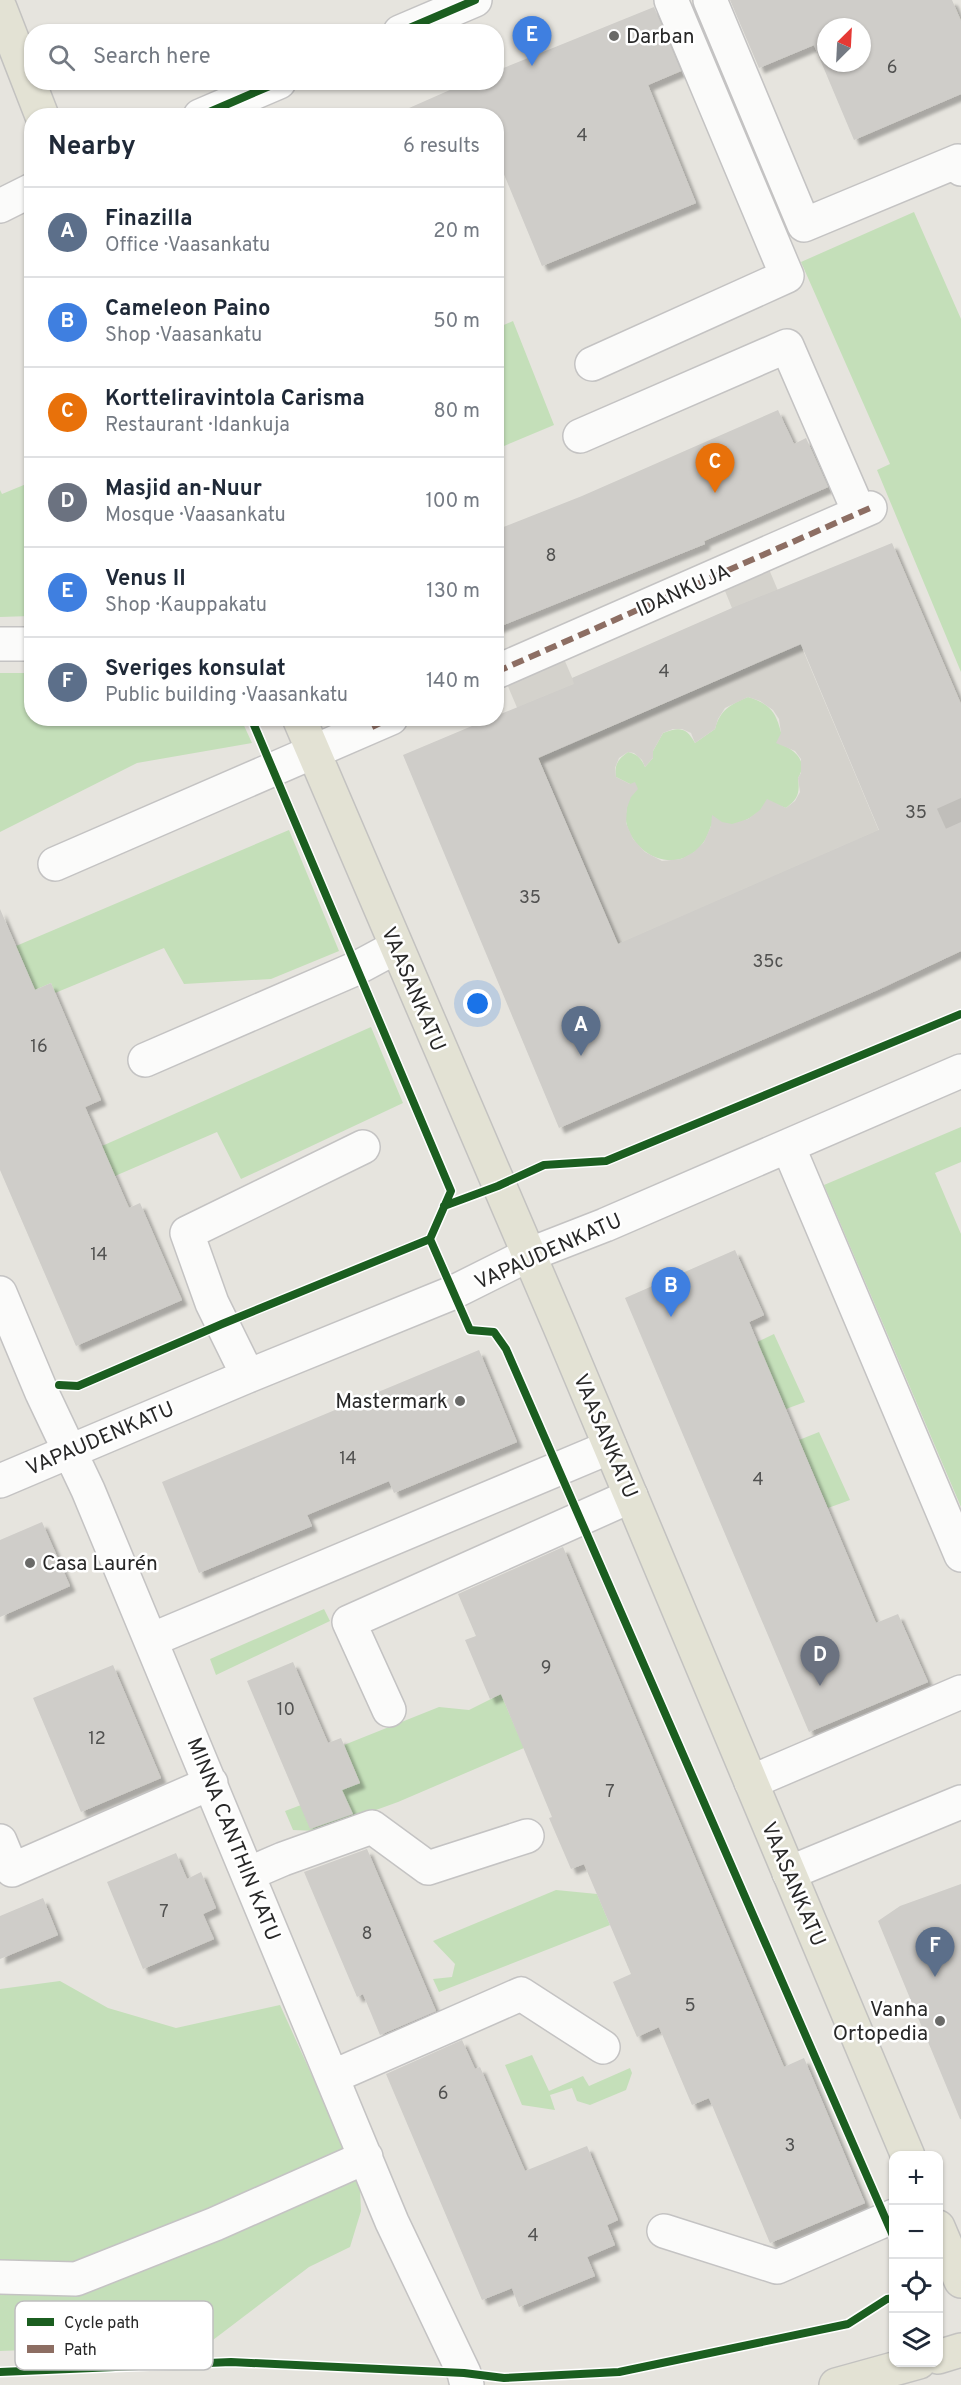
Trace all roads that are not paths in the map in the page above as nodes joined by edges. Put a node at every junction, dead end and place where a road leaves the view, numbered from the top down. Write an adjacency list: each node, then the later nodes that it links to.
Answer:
1 (475, 0): 5 (street)
2 (671, 0): 14 (street)
3 (710, 0): 11 (street)
4 (0, 8): 6 (main road)
5 (419, 24)
6 (24, 70)
7 (32, 90): 9 (main road)
8 (260, 90): 10 (street)
9 (39, 108)
10 (219, 108)
11 (961, 169)
12 (24, 194): 13 (street)
13 (0, 206)
14 (592, 364)
15 (580, 436): 18 (street, IDANKUJA)
16 (0, 644): 17 (street)
17 (24, 644)
18 (504, 668)
19 (301, 726): 21 (main road, VAASANKATU)
20 (375, 726): 21 (street)
21 (313, 753): 22 (street); 23 (main road, VAASANKATU)
22 (55, 864)
23 (396, 947): 24 (street); 28 (main road, VAASANKATU)
24 (145, 1060)
25 (961, 1071): 26 (street, VAPAUDENKATU)
26 (788, 1146): 28 (street, VAPAUDENKATU); 35 (street)
27 (363, 1147): 30 (street)
28 (528, 1255): 30 (street, VAPAUDENKATU); 31 (main road, VAASANKATU)
29 (0, 1293): 32 (street, MINNA CANTHIN KATU)
30 (248, 1376): 32 (street, VAPAUDENKATU)
31 (610, 1447): 34 (main road, VAASANKATU); 36 (street)
32 (69, 1450): 33 (street, VAPAUDENKATU); 36 (street, MINNA CANTHIN KATU)
33 (0, 1481)
34 (631, 1496): 38 (street); 39 (main road, VAASANKATU)
35 (961, 1555)
36 (151, 1640): 40 (street, MINNA CANTHIN KATU)
37 (961, 1692): 39 (street)
38 (389, 1710)
39 (751, 1782): 44 (main road, VAASANKATU)
40 (211, 1783): 43 (street); 45 (street, MINNA CANTHIN KATU)
41 (961, 1802): 44 (street)
42 (527, 1836): 45 (street)
43 (0, 1841)
44 (789, 1872): 48 (main road, VAASANKATU)
45 (248, 1874): 47 (street, MINNA CANTHIN KATU)
46 (603, 2047): 47 (street)
47 (332, 2077): 49 (street, MINNA CANTHIN KATU)
48 (906, 2151)
49 (366, 2157): 53 (street); 58 (street, MINNA CANTHIN KATU)
50 (889, 2218): 51 (street)
51 (664, 2232)
52 (943, 2237): 54 (main road)
53 (0, 2277)
54 (961, 2280)
55 (961, 2350): 56 (main road)
56 (943, 2356)
57 (901, 2367): 59 (main road)
58 (465, 2379)
59 (836, 2385)

